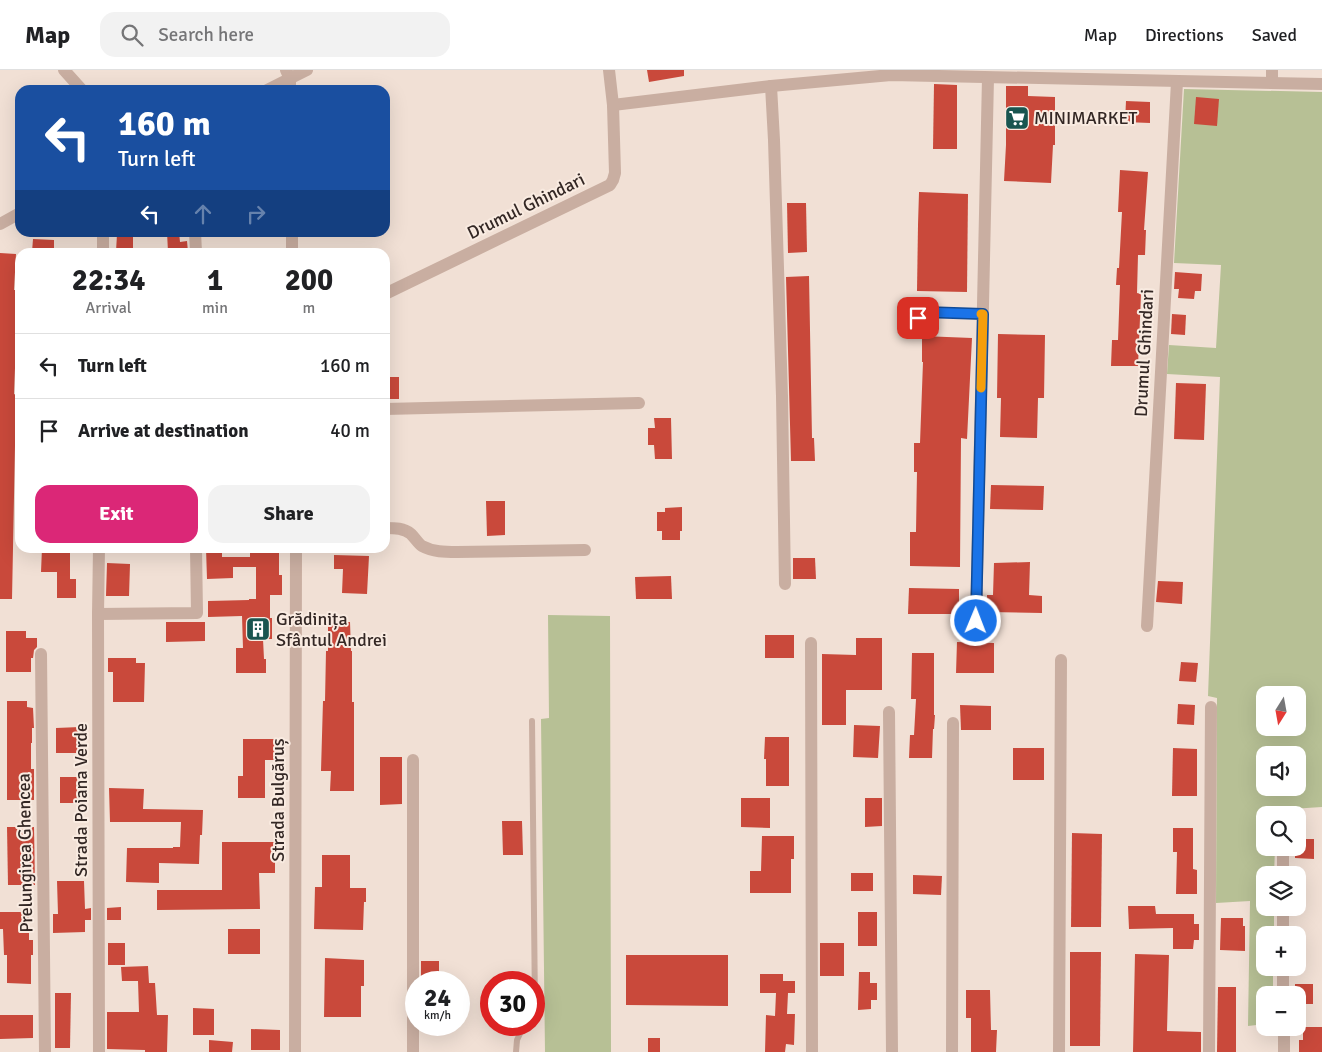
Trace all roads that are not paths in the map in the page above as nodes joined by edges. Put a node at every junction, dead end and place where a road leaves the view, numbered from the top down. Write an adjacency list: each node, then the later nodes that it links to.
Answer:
1 (64, 70): 14 (street)
2 (307, 70): 10 (street)
3 (609, 70): 16 (street, Drumul Ghindari)
4 (1272, 70): 12 (street)
5 (891, 73): 9 (street); 15 (street)
6 (1022, 74): 7 (street); 9 (street)
7 (1134, 76): 11 (street)
8 (1232, 76): 11 (street); 12 (street)
9 (988, 78): 20 (street)
10 (289, 80)
11 (1177, 82): 32 (street, Drumul Ghindari)
12 (1272, 84): 13 (street)
13 (1322, 84)
14 (78, 85)
15 (770, 86): 16 (street); 29 (street)
16 (613, 105): 19 (street, Drumul Ghindari)
17 (15, 216): 18 (street)
18 (0, 224)
19 (390, 292)
20 (983, 314): 21 (lane); 31 (street)
21 (918, 327)
22 (639, 402): 23 (street)
23 (390, 409)
24 (390, 528): 25 (street)
25 (585, 550)
26 (99, 553): 30 (street, Strada Poiana Verde)
27 (196, 553): 30 (street)
28 (296, 553): 46 (street, Strada Bulgăruș)
29 (785, 584)
30 (98, 611): 45 (street, Strada Poiana Verde)
31 (976, 621)
32 (1146, 626)
33 (811, 643): 49 (street)
34 (41, 654): 44 (street, Prelungirea Ghencea)
35 (1061, 660): 52 (street)
36 (1211, 707): 53 (street)
37 (889, 712): 50 (street)
38 (532, 721): 41 (lane)
39 (953, 723): 51 (street)
40 (413, 760): 47 (street)
41 (535, 971)
42 (519, 1036): 48 (lane)
43 (1284, 1036): 54 (street)
44 (45, 1052)
45 (99, 1052)
46 (295, 1052)
47 (413, 1052)
48 (516, 1052)
49 (812, 1052)
50 (892, 1052)
51 (952, 1052)
52 (1059, 1052)
53 (1209, 1052)
54 (1284, 1052)

